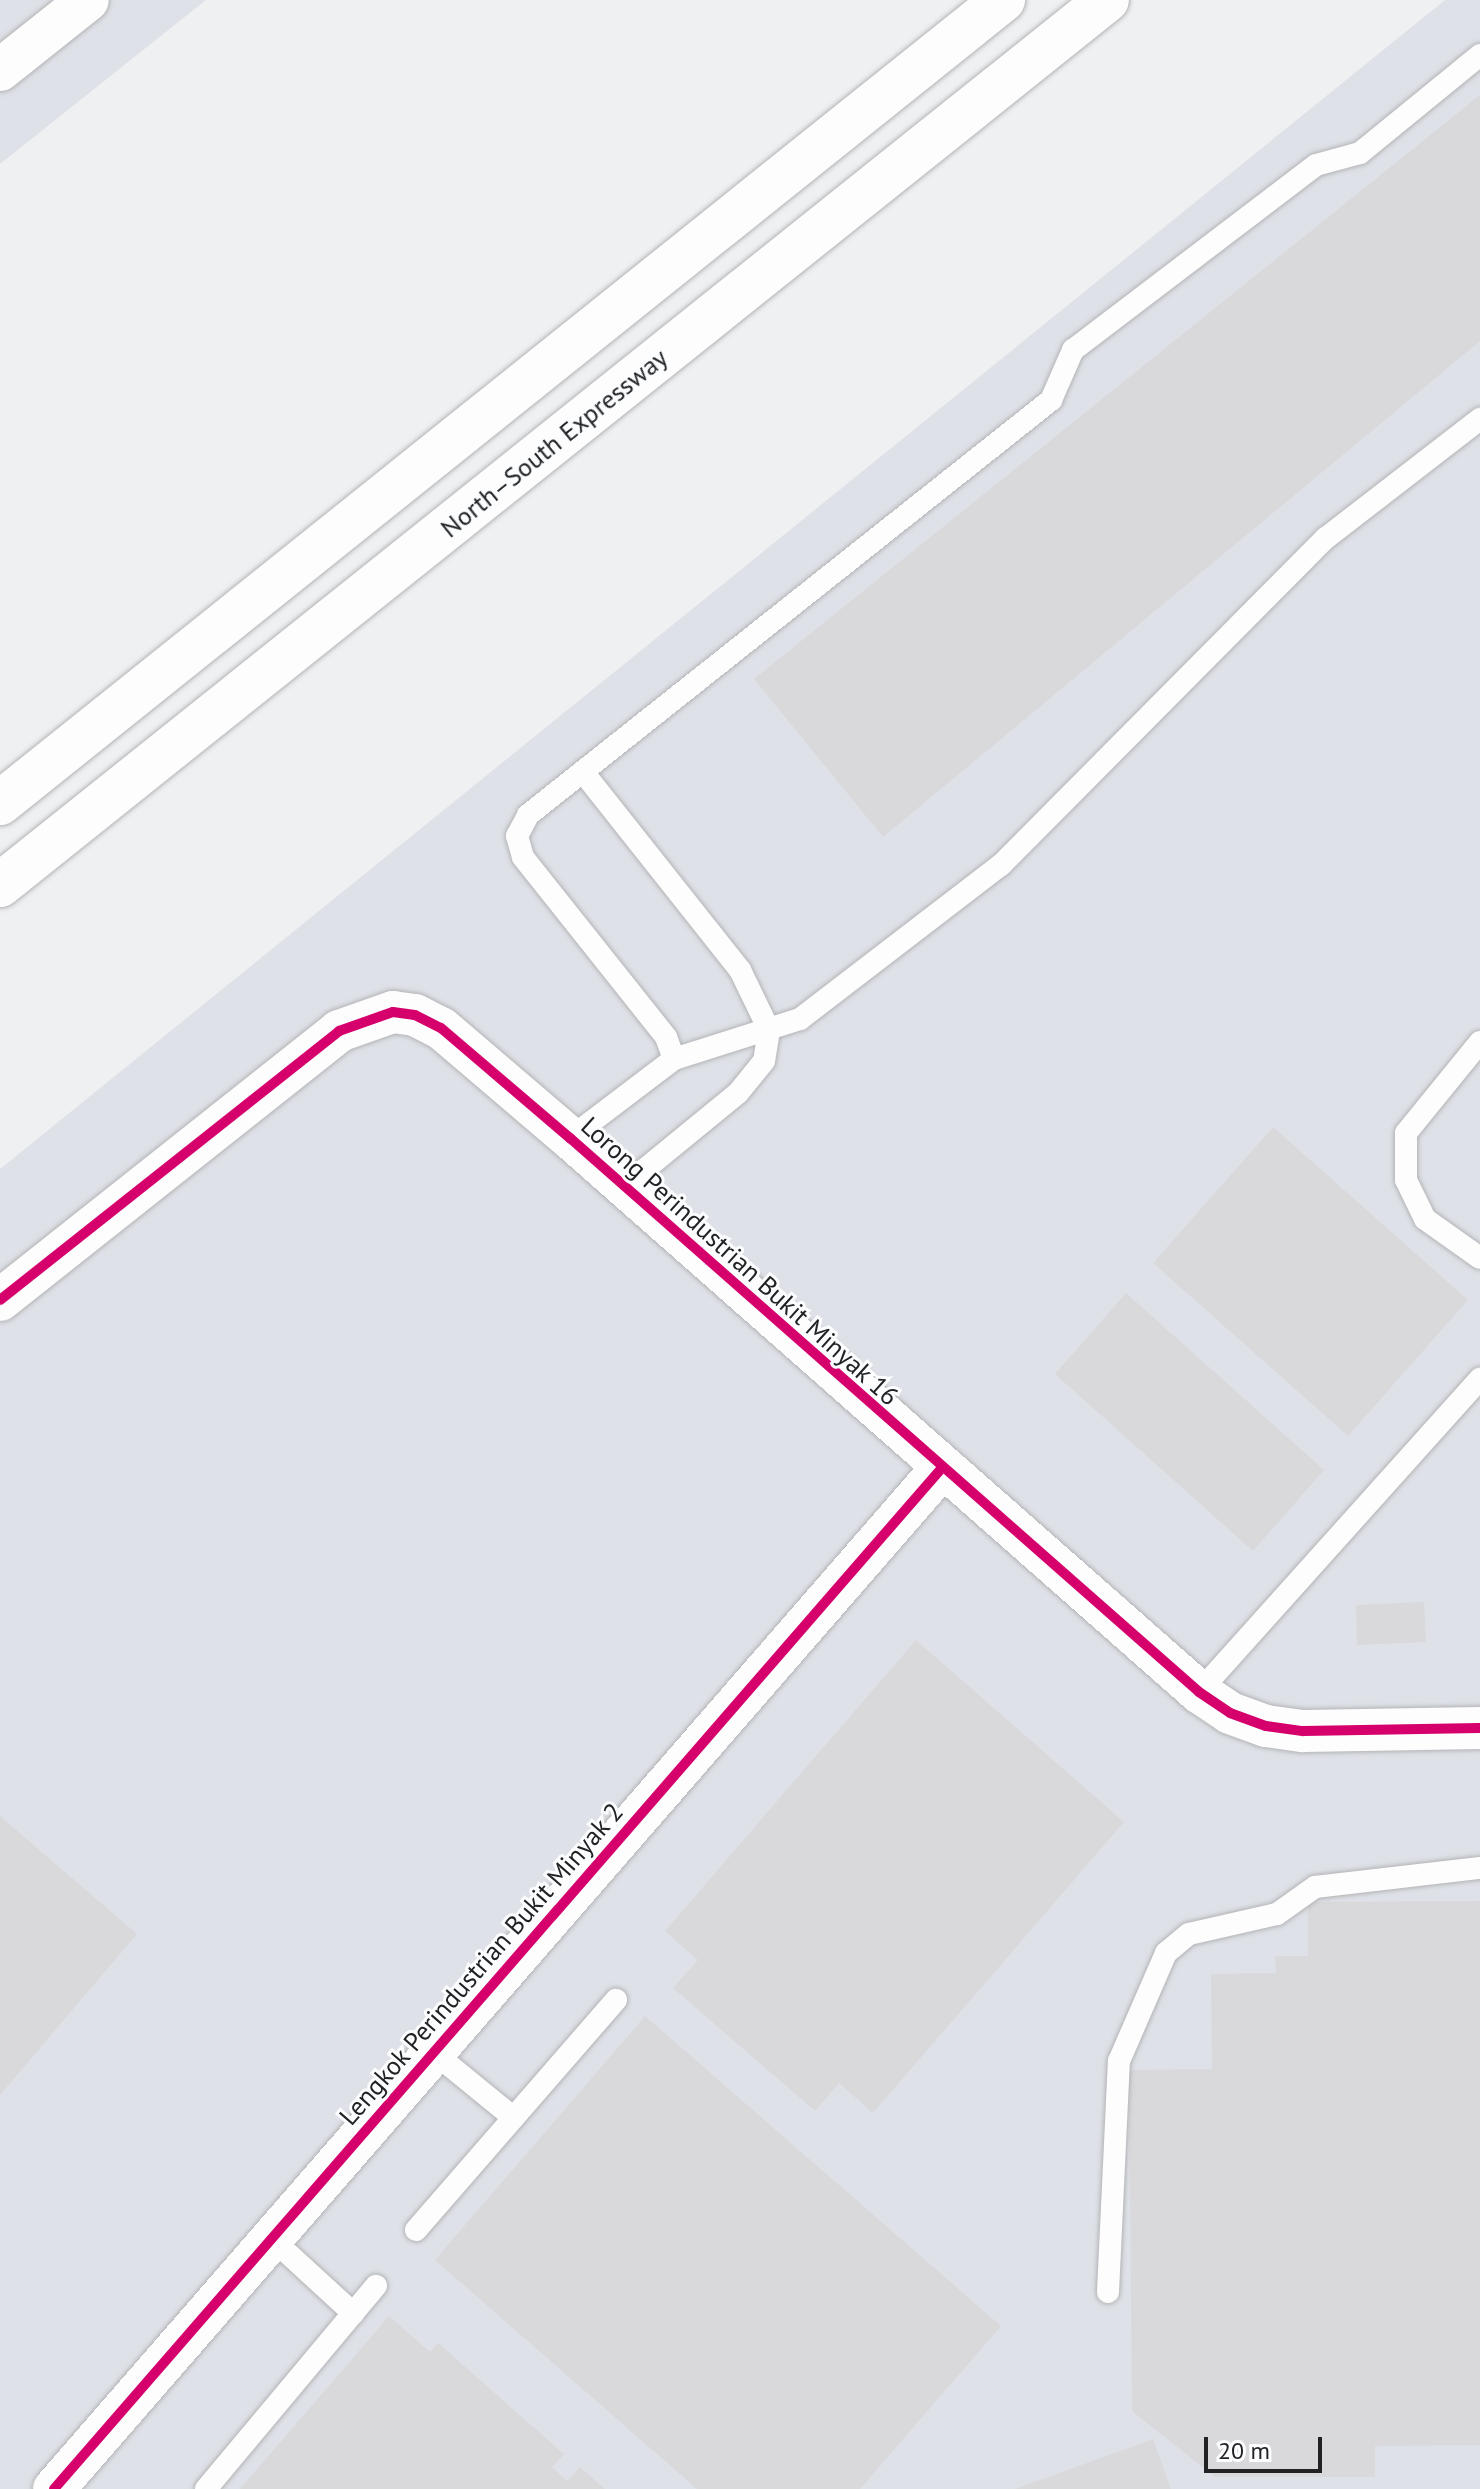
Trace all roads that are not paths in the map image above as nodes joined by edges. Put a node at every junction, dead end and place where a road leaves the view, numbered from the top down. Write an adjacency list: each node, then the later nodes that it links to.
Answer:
1 (88, 0): 5 (street)
2 (1003, 0): 8 (highway)
3 (1107, 0): 9 (highway, North–South Expressway)
4 (1480, 55): 7 (lane)
5 (0, 70)
6 (1480, 419): 10 (lane)
7 (583, 772): 10 (lane); 12 (lane)
8 (0, 803)
9 (0, 885)
10 (769, 1030): 12 (lane); 14 (lane)
11 (1480, 1042): 15 (lane)
12 (674, 1059): 13 (lane)
13 (570, 1138): 14 (street, Lorong Perindustrian Bukit Minyak 16); 16 (street, Lorong Perindustrian Bukit Minyak 16)
14 (622, 1188): 18 (street, Lorong Perindustrian Bukit Minyak 16)
15 (1480, 1258)
16 (0, 1300)
17 (1480, 1379): 19 (lane)
18 (941, 1469): 19 (street, Lorong Perindustrian Bukit Minyak 16); 23 (street, Lengkok Perindustrian Bukit Minyak 2)
19 (1199, 1692): 20 (street, Lorong Perindustrian Bukit Minyak 16)
20 (1480, 1728)
21 (1480, 1868): 28 (lane)
22 (616, 2000): 24 (lane)
23 (433, 2052): 24 (lane); 26 (street, Lengkok Perindustrian Bukit Minyak 2)
24 (514, 2118): 25 (lane)
25 (416, 2230)
26 (270, 2237): 29 (lane); 30 (street, Lengkok Perindustrian Bukit Minyak 2)
27 (376, 2286): 29 (lane)
28 (1108, 2292)
29 (353, 2313): 31 (lane)
30 (54, 2489)
31 (206, 2489)

